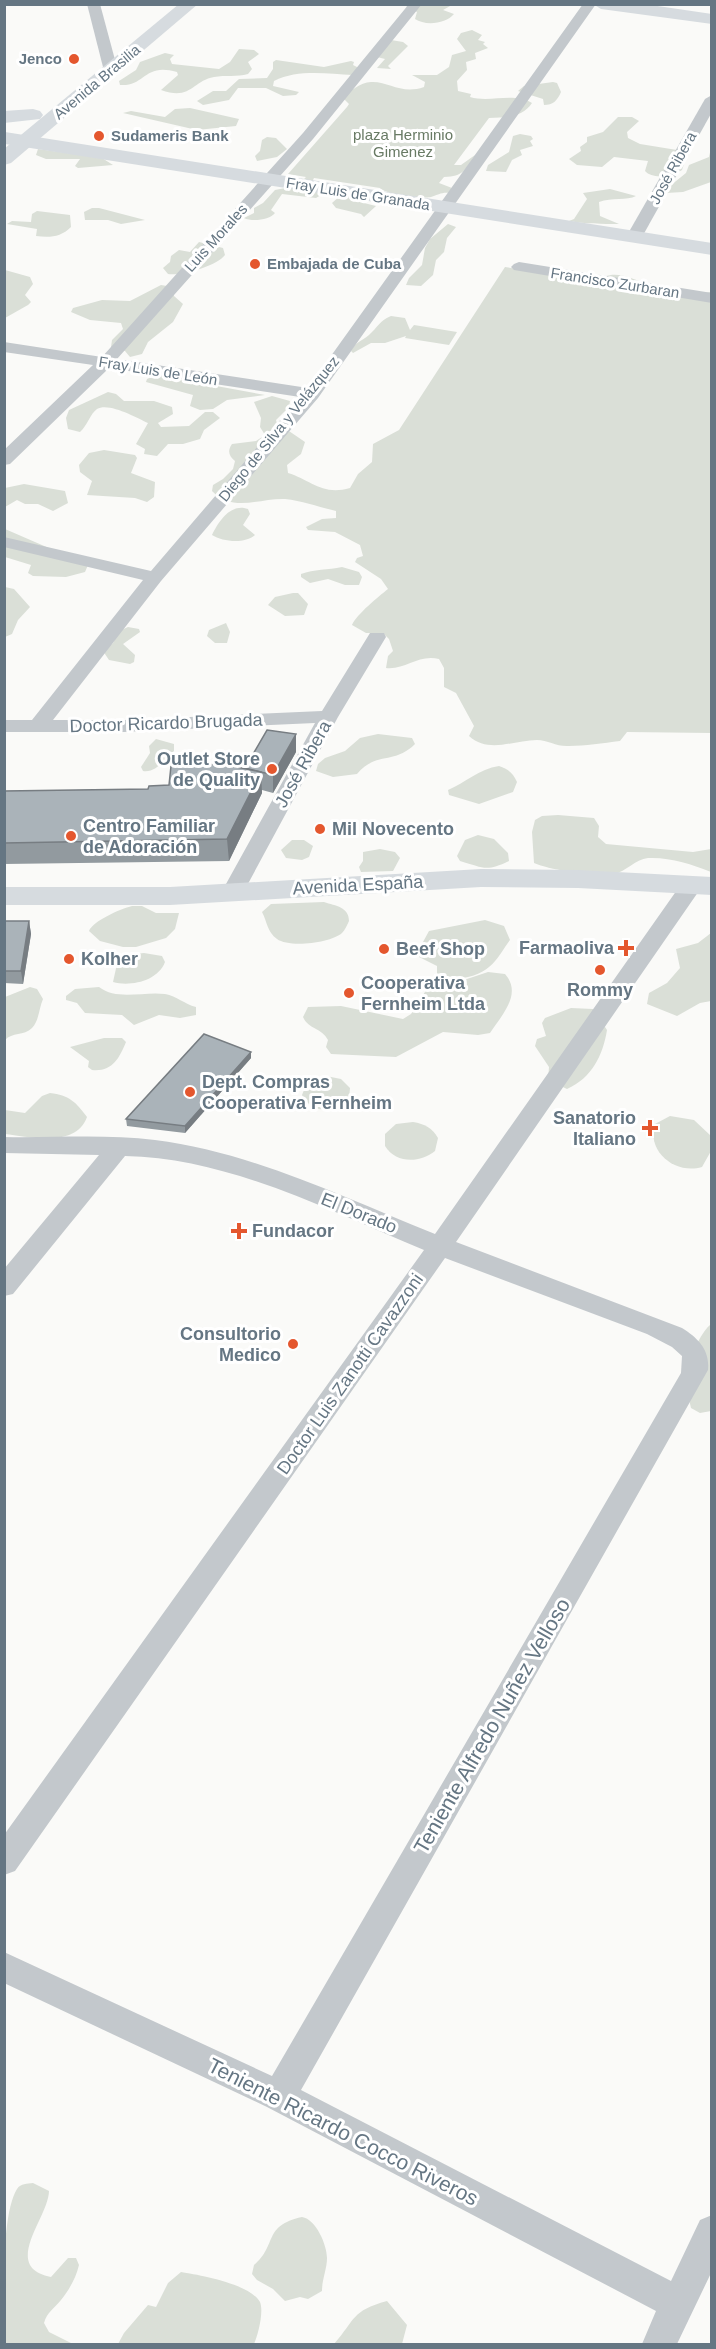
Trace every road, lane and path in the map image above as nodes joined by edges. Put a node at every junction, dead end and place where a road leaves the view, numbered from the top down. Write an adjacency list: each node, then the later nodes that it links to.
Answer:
1 (93, 4): 8 (street)
2 (169, 4): 8 (main road, Avenida Brasilia)
3 (190, 4): 8 (main road, Avenida Brasilia)
4 (416, 4): 16 (street, Luis Morales)
5 (591, 4): 17 (street, Diego de Silva y Velázquez)
6 (601, 4): 7 (main road)
7 (711, 19)
8 (109, 63): 10 (main road, Avenida Brasilia); 11 (main road, Avenida Brasilia)
9 (711, 99): 18 (street, José Ribera)
10 (60, 113): 11 (street); 14 (main road, Avenida Brasilia)
11 (33, 115): 12 (main road); 13 (main road, Avenida Brasilia)
12 (4, 117)
13 (5, 138): 14 (main road, Fray Luis de Granada)
14 (25, 142): 15 (main road, Avenida Brasilia); 16 (main road, Fray Luis de Granada)
15 (4, 159)
16 (267, 180): 17 (main road, Fray Luis de Granada); 23 (street, Luis Morales)
17 (446, 207): 18 (main road, Fray Luis de Granada); 24 (street, Diego de Silva y Velázquez)
18 (634, 237): 19 (main road, Fray Luis de Granada)
19 (711, 249)
20 (519, 267): 21 (street, Francisco Zurbaran)
21 (711, 298)
22 (4, 347): 23 (street, Fray Luis de León)
23 (105, 363): 24 (street, Fray Luis de León); 25 (street, Luis Morales)
24 (312, 394): 27 (street, Diego de Silva y Velázquez)
25 (4, 460)
26 (4, 543): 27 (street)
27 (155, 577): 31 (street, Diego de Silva y Velázquez)
28 (377, 637): 29 (street, José Ribera)
29 (328, 717): 31 (street, Doctor Ricardo Brugada); 33 (street, José Ribera)
30 (4, 726): 31 (street, Doctor Ricardo Brugada)
31 (38, 726)
32 (702, 885): 33 (main road, Avenida España); 37 (street, Doctor Luis Zanotti Cavazzoni)
33 (232, 893): 34 (main road, Avenida España)
34 (4, 896)
35 (4, 1145): 36 (street, El Dorado)
36 (120, 1146): 37 (street, El Dorado); 38 (street)
37 (440, 1246): 39 (street, El Dorado); 40 (street, Doctor Luis Zanotti Cavazzoni)
38 (4, 1287)
39 (694, 1353): 42 (street, Teniente Alfredo Nuñez Velloso)
40 (4, 1861)
41 (4, 1967): 42 (street, Teniente Ricardo Cocco Riveros)
42 (279, 2096): 44 (street, Teniente Ricardo Cocco Riveros)
43 (711, 2232): 44 (street)
44 (678, 2304): 45 (street)
45 (659, 2344)

